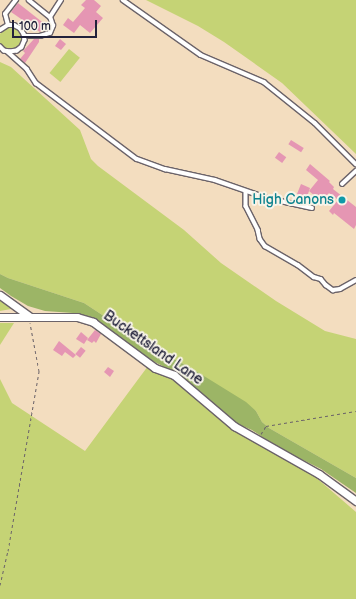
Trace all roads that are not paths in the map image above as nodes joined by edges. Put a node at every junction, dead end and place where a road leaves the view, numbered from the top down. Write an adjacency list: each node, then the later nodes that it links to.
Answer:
1 (16, 0): 6 (lane)
2 (29, 0): 5 (lane)
3 (60, 0): 5 (lane)
4 (123, 0): 11 (lane)
5 (50, 17): 8 (lane)
6 (8, 25): 7 (lane); 8 (lane)
7 (0, 30)
8 (24, 36): 10 (lane)
9 (0, 49): 10 (lane)
10 (7, 51): 14 (lane)
11 (356, 164)
12 (356, 171): 13 (lane)
13 (342, 184)
14 (246, 192): 15 (lane); 16 (lane)
15 (312, 208)
16 (356, 280)
17 (0, 295): 19 (street)
18 (0, 316): 19 (street, Buckettsland Lane)
19 (29, 316): 20 (street, Buckettsland Lane)
20 (356, 501)

